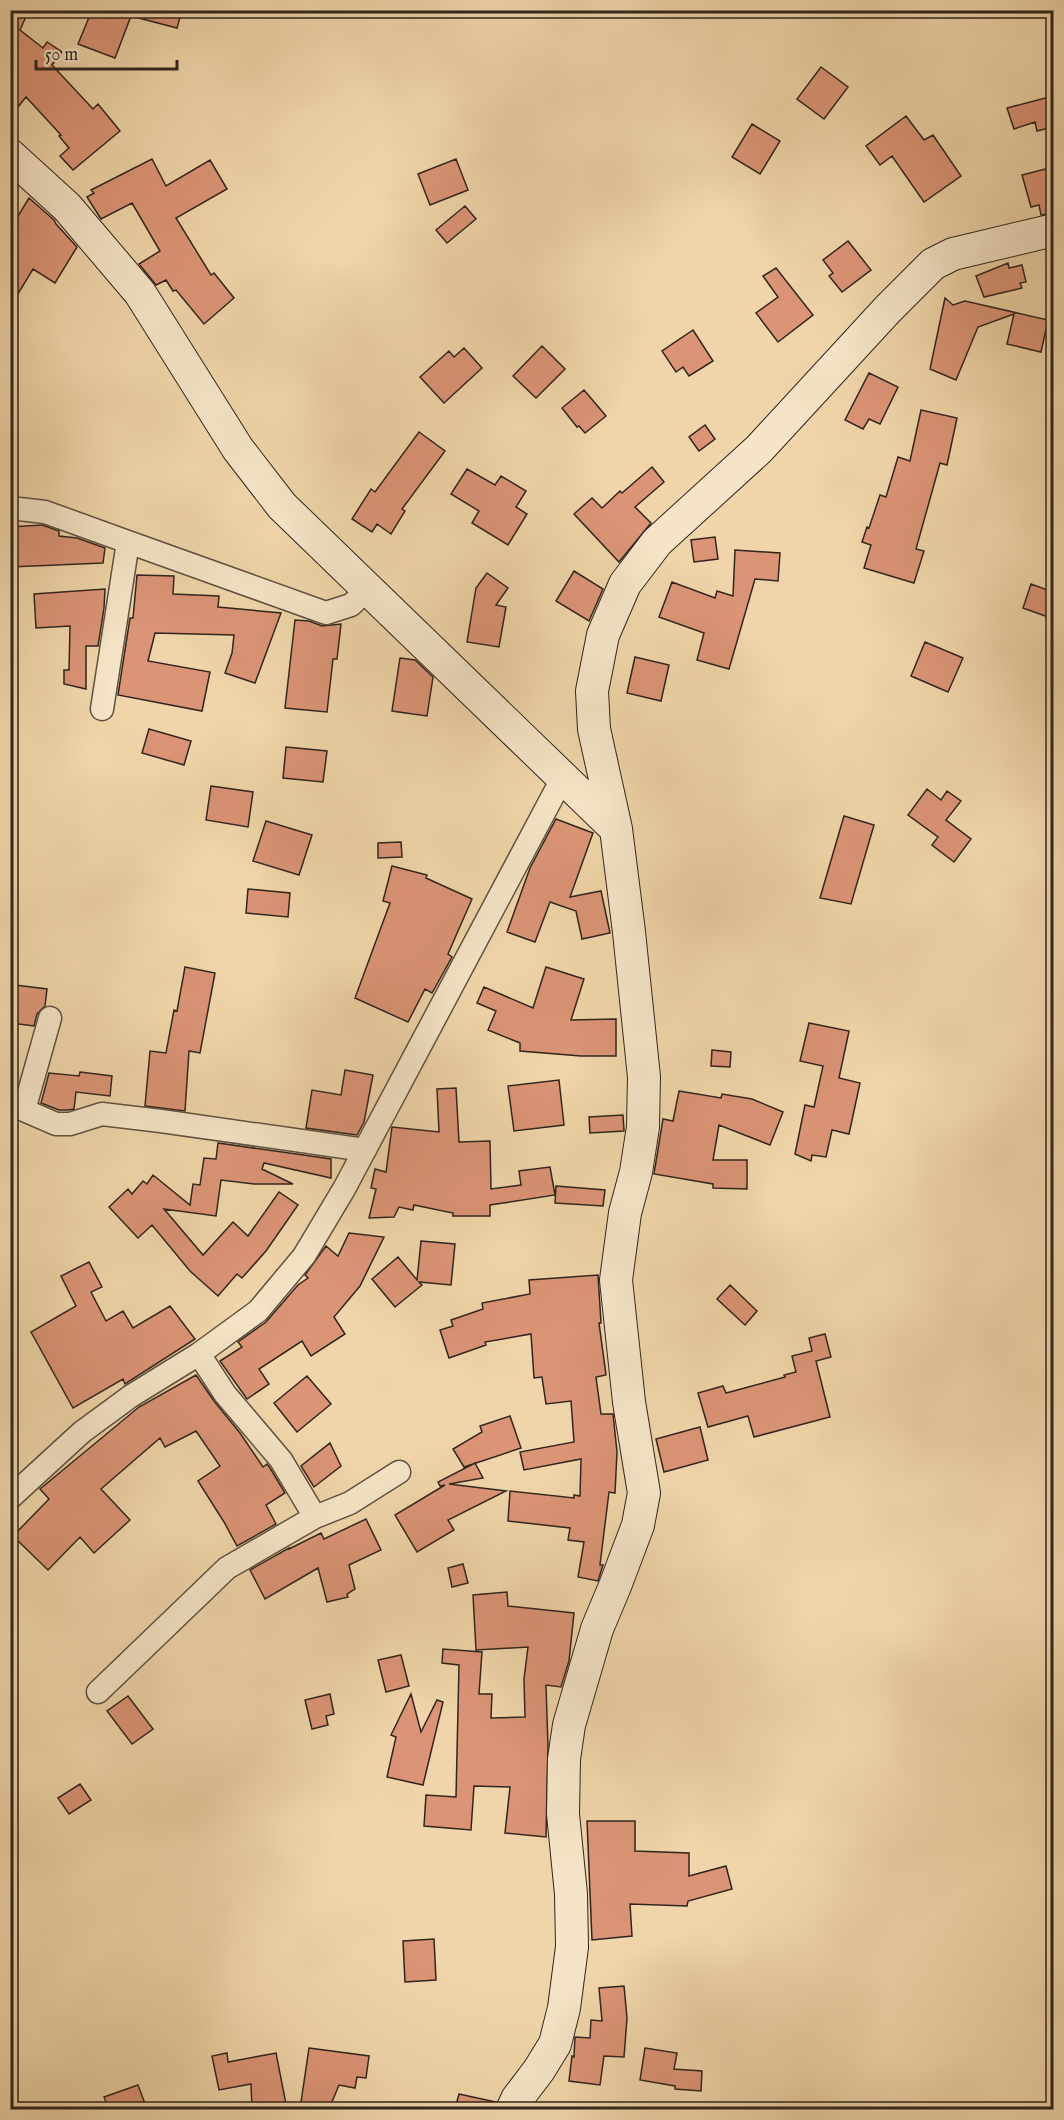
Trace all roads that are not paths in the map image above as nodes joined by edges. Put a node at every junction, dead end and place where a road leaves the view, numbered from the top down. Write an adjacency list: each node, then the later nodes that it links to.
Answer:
1 (10, 155): 5 (main road)
2 (1053, 231): 8 (main road)
3 (19, 509): 4 (street)
4 (128, 542): 5 (street); 6 (street)
5 (368, 589): 7 (main road)
6 (102, 709)
7 (563, 777): 8 (main road); 11 (street)
8 (615, 828): 17 (main road)
9 (50, 1018): 10 (street)
10 (17, 1107): 11 (street)
11 (364, 1150): 12 (street)
12 (199, 1354): 14 (street); 15 (street)
13 (399, 1472): 15 (street)
14 (10, 1498)
15 (315, 1517): 16 (street)
16 (98, 1692)
17 (512, 2109)

